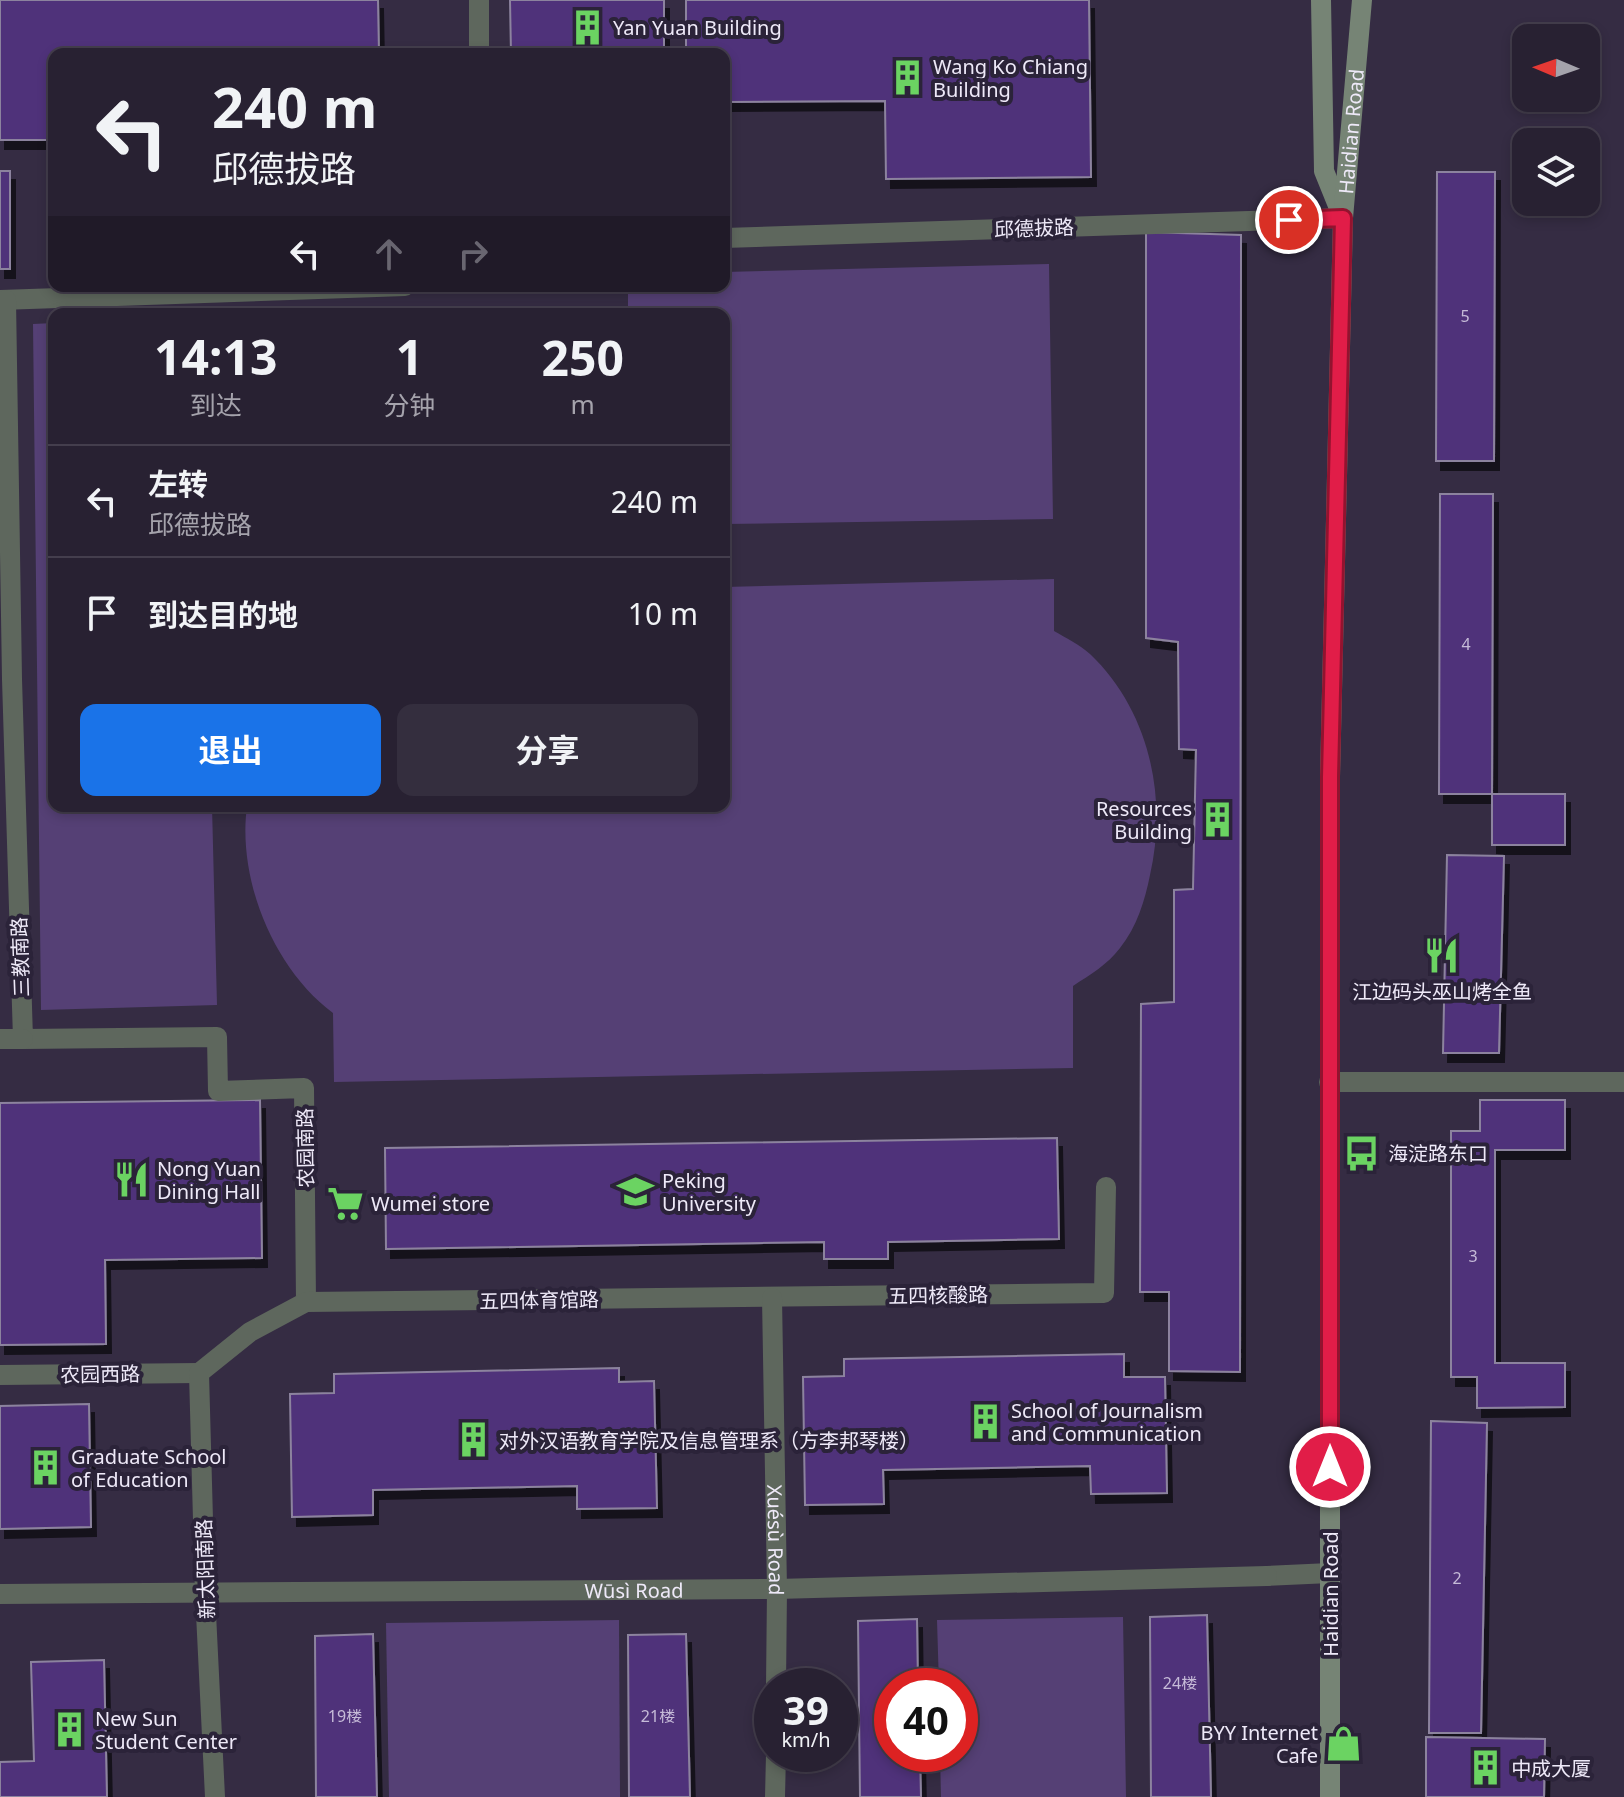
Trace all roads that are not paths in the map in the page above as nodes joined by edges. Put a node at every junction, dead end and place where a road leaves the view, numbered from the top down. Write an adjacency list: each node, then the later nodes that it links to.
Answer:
1 (479, 0): 4 (street)
2 (1321, 0): 5 (street)
3 (1362, 0): 5 (street, Haidian Road)
4 (479, 48)
5 (1343, 218): 6 (street, 邱德拔路); 11 (street, Haidian Road)
6 (730, 238)
7 (233, 292): 8 (street)
8 (3, 300): 10 (street, 三教南路)
9 (0, 1039): 10 (street)
10 (23, 1039): 15 (street, 农园南路)
11 (1329, 1082): 12 (street); 18 (street, Haidian Road)
12 (1624, 1082)
13 (1106, 1187): 14 (street, 五四核酸路)
14 (772, 1298): 15 (street, 五四体育馆路); 19 (street, Xuésù Road)
15 (306, 1302): 16 (street)
16 (199, 1373): 17 (street, 农园西路); 20 (street, 新太阳南路)
17 (0, 1375)
18 (1330, 1573): 19 (street, Wūsì Road); 26 (street, Haidian Road)
19 (777, 1589): 20 (street, Wūsì Road); 22 (street, Xuésù Road)
20 (205, 1593): 21 (street, Wūsì Road); 24 (street, 新太阳南路)
21 (0, 1594)
22 (776, 1668)
23 (776, 1772): 25 (street)
24 (215, 1797)
25 (775, 1797)
26 (1330, 1797)

